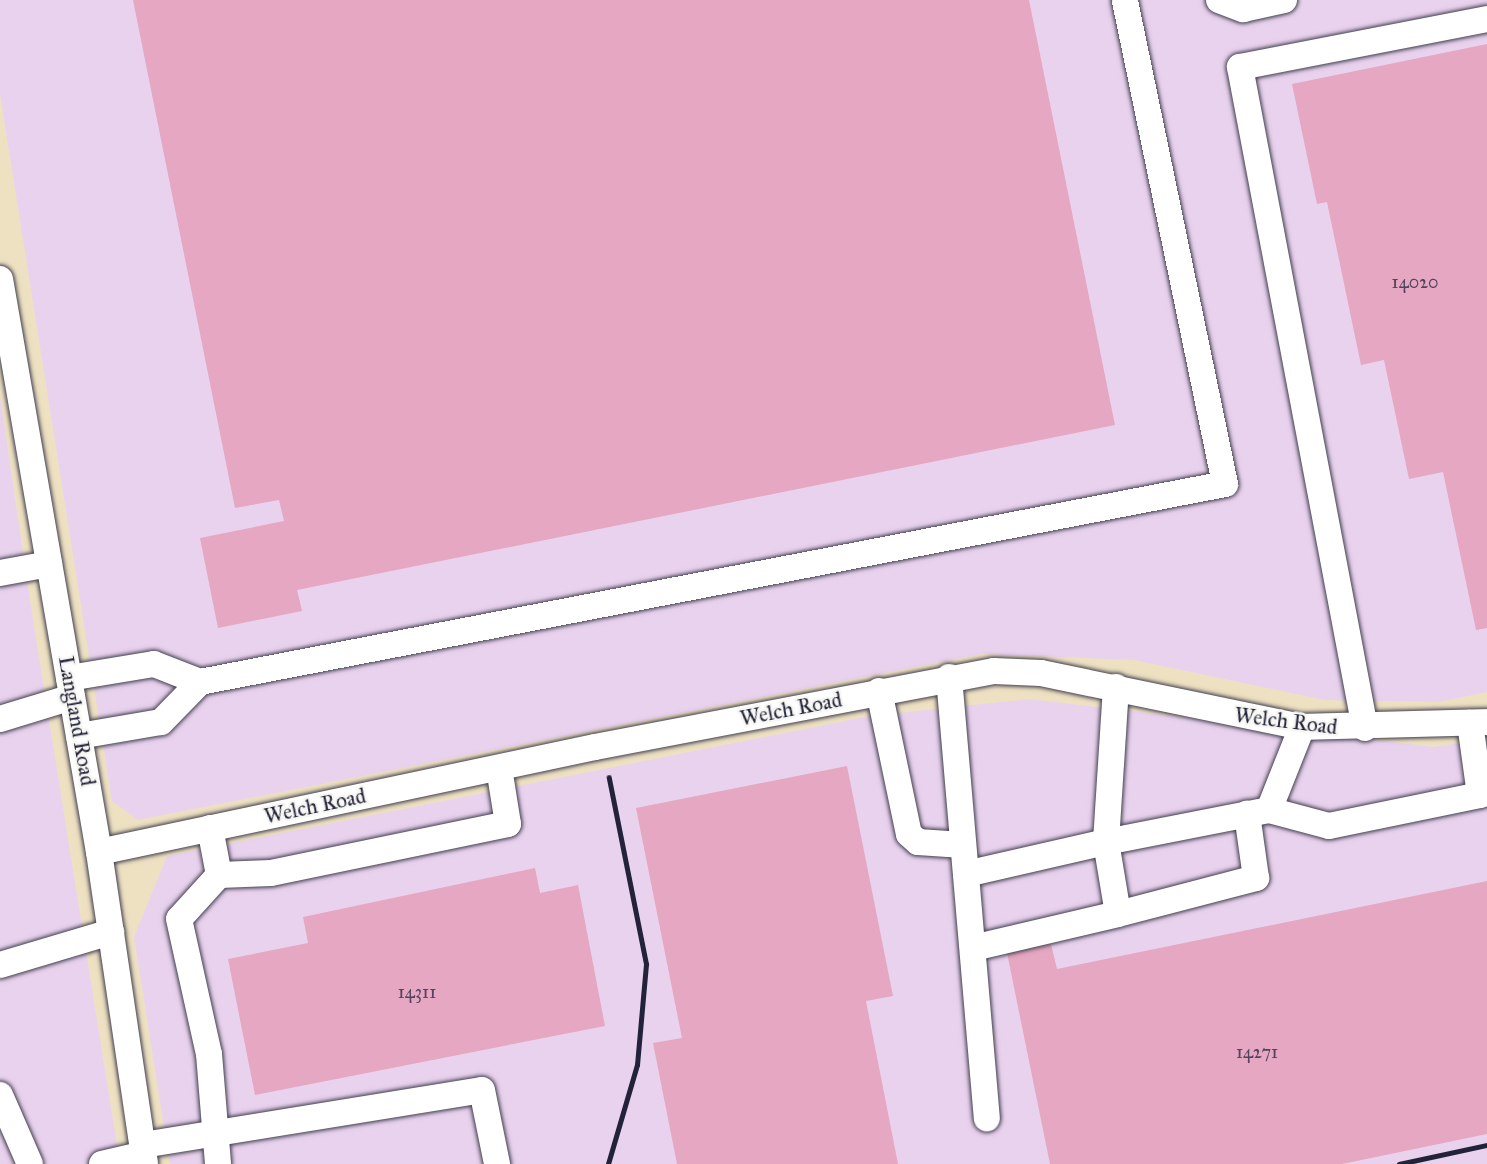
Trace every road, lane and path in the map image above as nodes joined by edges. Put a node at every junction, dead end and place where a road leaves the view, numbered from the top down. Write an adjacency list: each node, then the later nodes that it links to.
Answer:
1 (1125, 0): 9 (street)
2 (1219, 0): 3 (street)
3 (1284, 0)
4 (1487, 19): 16 (street)
5 (0, 279): 6 (street, Langland Road)
6 (50, 564): 7 (street); 10 (street, Langland Road)
7 (0, 573)
8 (949, 677): 11 (street, Welch Road); 12 (street, Welch Road); 22 (street)
9 (200, 682): 10 (street); 17 (street)
10 (71, 687): 13 (street); 17 (street, Langland Road)
11 (1116, 687): 15 (street, Welch Road); 21 (street)
12 (879, 691): 18 (street, Welch Road); 22 (street)
13 (0, 719)
14 (1479, 723): 16 (street, Welch Road); 19 (street)
15 (1302, 727): 16 (street, Welch Road); 19 (street)
16 (1365, 728)
17 (79, 736): 23 (street, Langland Road)
18 (499, 768): 20 (street, Welch Road); 25 (street)
19 (1258, 812): 21 (street); 26 (street)
20 (210, 828): 23 (street, Welch Road); 25 (street)
21 (1106, 842): 24 (street); 26 (street)
22 (963, 845): 24 (street)
23 (99, 852): 27 (street, Langland Road)
24 (966, 874): 28 (street)
25 (219, 875): 32 (street)
26 (1118, 914): 28 (street)
27 (111, 932): 29 (street); 33 (street, Langland Road)
28 (973, 948): 31 (street)
29 (0, 964)
30 (0, 1095): 34 (street)
31 (987, 1118)
32 (214, 1138): 33 (street); 36 (street); 37 (street)
33 (144, 1155): 35 (street)
34 (30, 1164)
35 (102, 1164)
36 (218, 1164)
37 (497, 1164)

